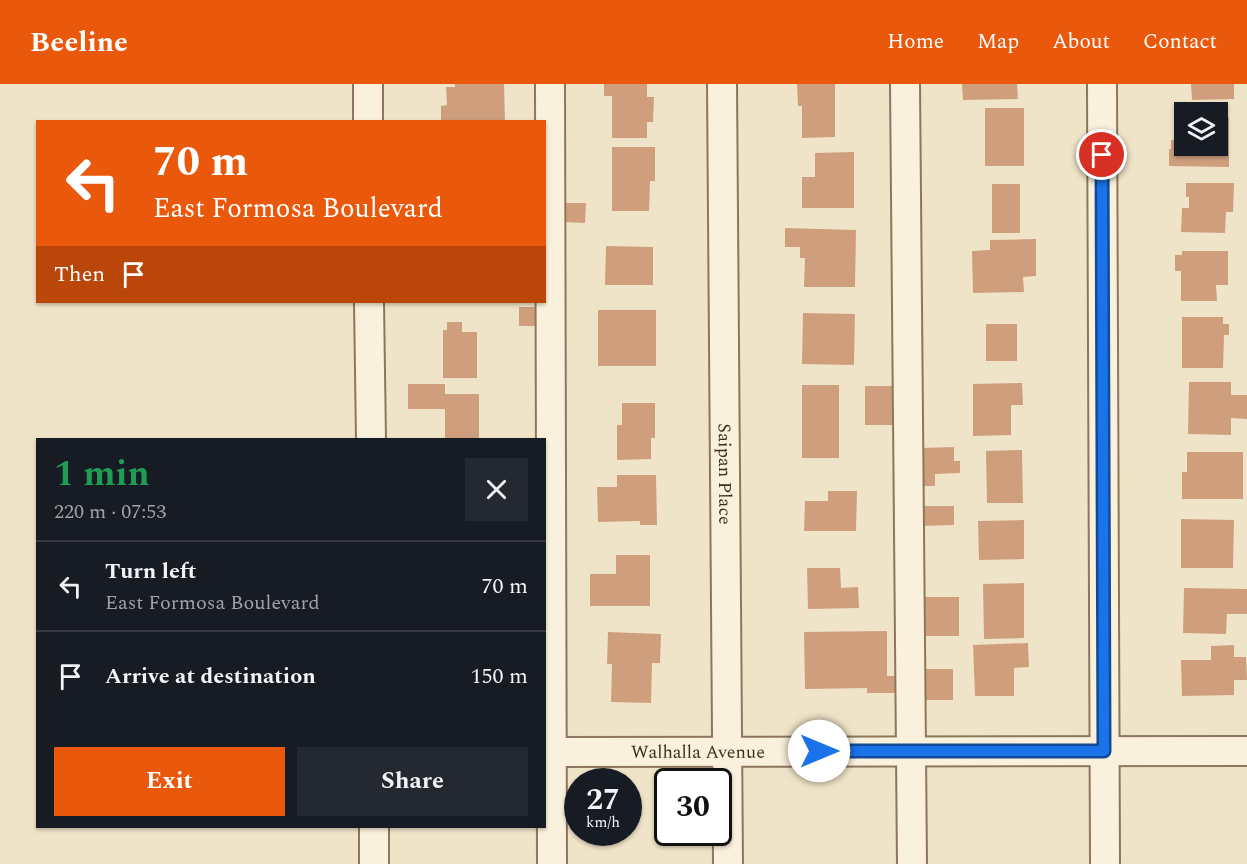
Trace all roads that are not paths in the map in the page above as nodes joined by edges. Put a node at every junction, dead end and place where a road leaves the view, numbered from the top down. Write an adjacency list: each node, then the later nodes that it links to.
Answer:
1 (368, 84): 6 (street)
2 (550, 84): 13 (street)
3 (722, 84): 9 (street, Saipan Place)
4 (905, 84): 10 (street)
5 (1102, 84): 11 (street)
6 (368, 120)
7 (369, 303): 8 (street)
8 (371, 438)
9 (728, 751): 10 (street, Walhalla Avenue); 13 (street, Walhalla Avenue); 17 (street, Saipan Place)
10 (911, 751): 11 (street, Walhalla Avenue); 18 (street)
11 (1104, 751): 12 (street, Walhalla Avenue); 19 (street)
12 (1247, 751)
13 (548, 752): 16 (street)
14 (374, 828): 15 (street)
15 (374, 864)
16 (552, 864)
17 (728, 864)
18 (912, 864)
19 (1105, 864)

